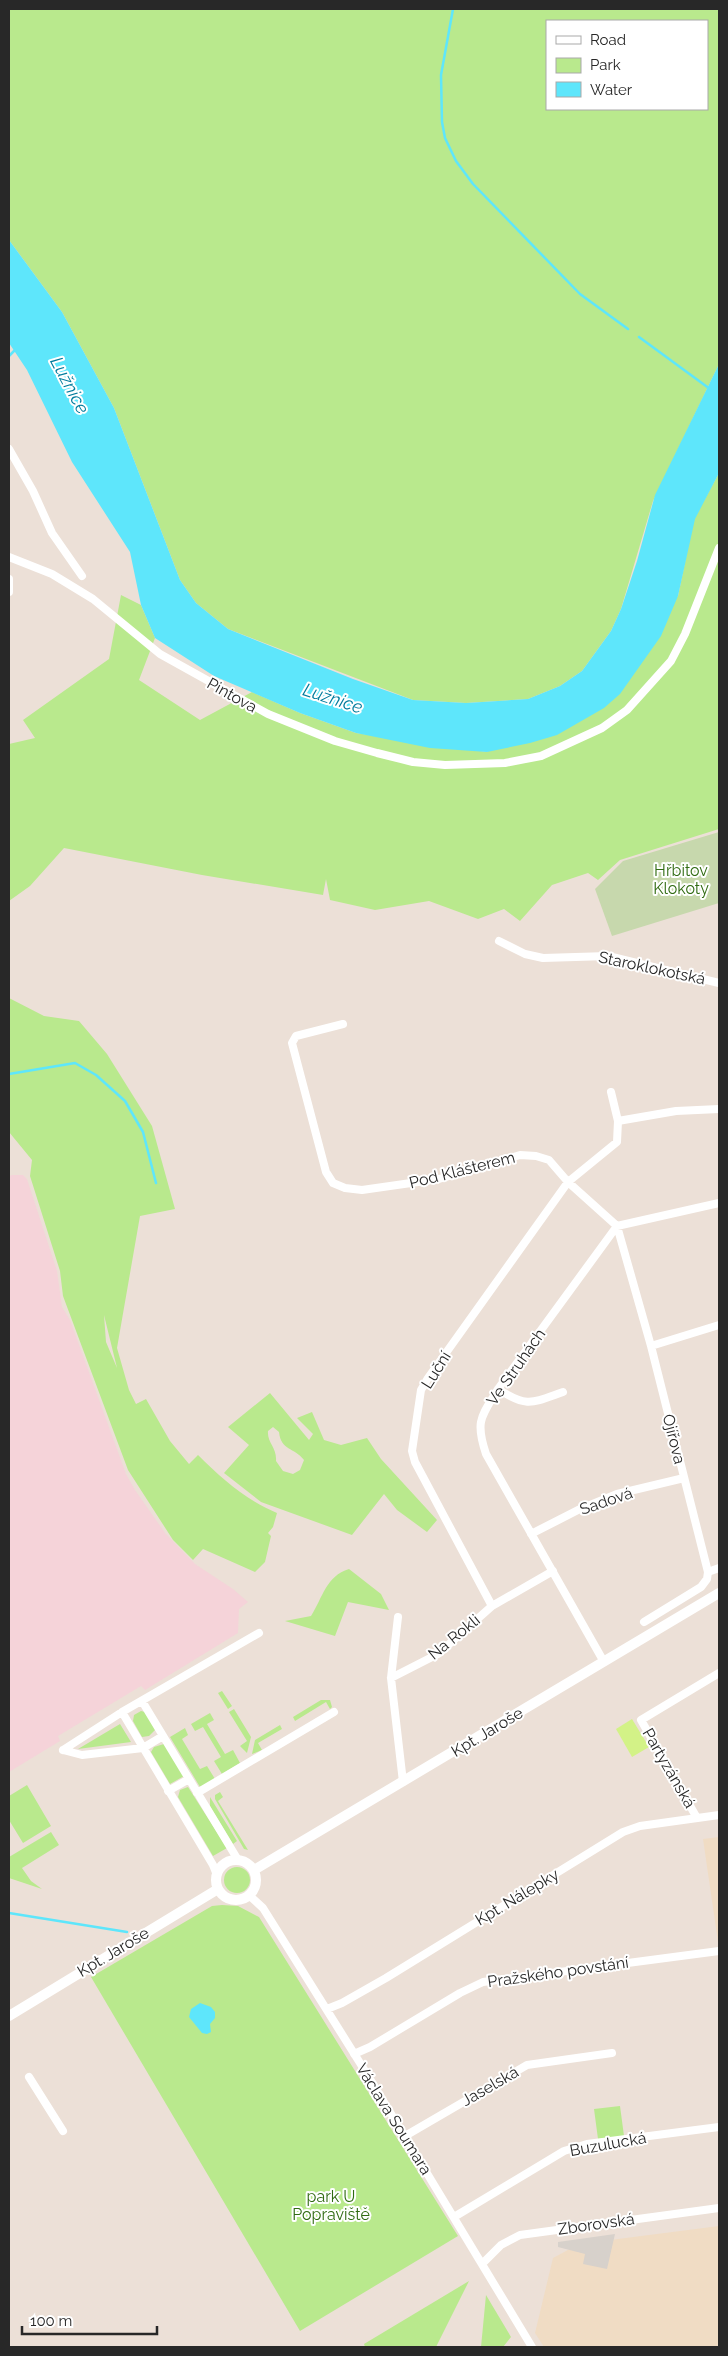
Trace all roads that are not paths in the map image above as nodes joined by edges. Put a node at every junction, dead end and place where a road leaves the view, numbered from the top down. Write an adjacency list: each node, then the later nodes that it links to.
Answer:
1 (9, 449): 4 (street)
2 (719, 548): 3 (street, Pintova)
3 (9, 556)
4 (82, 576)
5 (9, 579): 6 (street)
6 (9, 592)
7 (499, 941): 8 (street, Staroklokotská)
8 (719, 983)
9 (342, 1024): 13 (street, Pod Klášterem)
10 (611, 1092): 12 (street)
11 (719, 1109): 12 (street)
12 (618, 1121): 13 (street, Luční)
13 (568, 1182): 15 (street, Pod Klášterem); 26 (street, Luční)
14 (719, 1203): 15 (street)
15 (617, 1226): 17 (street, Ojířova); 18 (street, Ve Struhách)
16 (719, 1325): 17 (street)
17 (650, 1346): 20 (street, Ojířova)
18 (498, 1389): 19 (street); 21 (street, Ve Struhách)
19 (563, 1392)
20 (684, 1478): 21 (street, Sadová); 24 (street, Ojířova)
21 (531, 1534): 23 (street, Ve Struhách)
22 (719, 1568): 24 (street)
23 (553, 1571): 26 (street, Na Rokli); 30 (street, Ve Struhách)
24 (708, 1572): 28 (street)
25 (719, 1593): 30 (street, Kpt. Jaroše)
26 (492, 1606): 32 (street, Na Rokli)
27 (398, 1617): 32 (street)
28 (644, 1622)
29 (259, 1633): 33 (street)
30 (604, 1662): 39 (street, Kpt. Jaroše)
31 (719, 1673): 43 (street, Partyzánská)
32 (391, 1678): 39 (street)
33 (142, 1702): 34 (street); 36 (street)
34 (122, 1712): 37 (street); 37 (street)
35 (334, 1712): 41 (street)
36 (163, 1736): 37 (street); 38 (street)
37 (143, 1748): 40 (street)
38 (189, 1779): 40 (street); 41 (street)
39 (403, 1782): 45 (street, Kpt. Jaroše)
40 (168, 1791): 46 (street)
41 (197, 1793): 44 (street)
42 (719, 1815): 43 (street, Kpt. Nálepky)
43 (697, 1818): 50 (street, Kpt. Nálepky)
44 (238, 1860): 45 (street); 46 (street)
45 (254, 1870): 48 (street)
46 (217, 1876): 47 (street)
47 (218, 1889): 48 (street); 51 (street, Kpt. Jaroše)
48 (250, 1896): 50 (street, Václava Soumara)
49 (719, 1951): 53 (street, Pražského povstání)
50 (327, 2009): 53 (street, Václava Soumara)
51 (9, 2016)
52 (612, 2052): 57 (street, Jaselská)
53 (354, 2054): 57 (street, Václava Soumara)
54 (29, 2077): 56 (street)
55 (719, 2127): 59 (street, Buzulucká)
56 (63, 2131)
57 (405, 2136): 59 (street, Václava Soumara)
58 (719, 2208): 60 (street, Zborovská)
59 (454, 2217): 60 (street, Václava Soumara)
60 (482, 2264): 61 (street, Václava Soumara)
61 (532, 2347)

